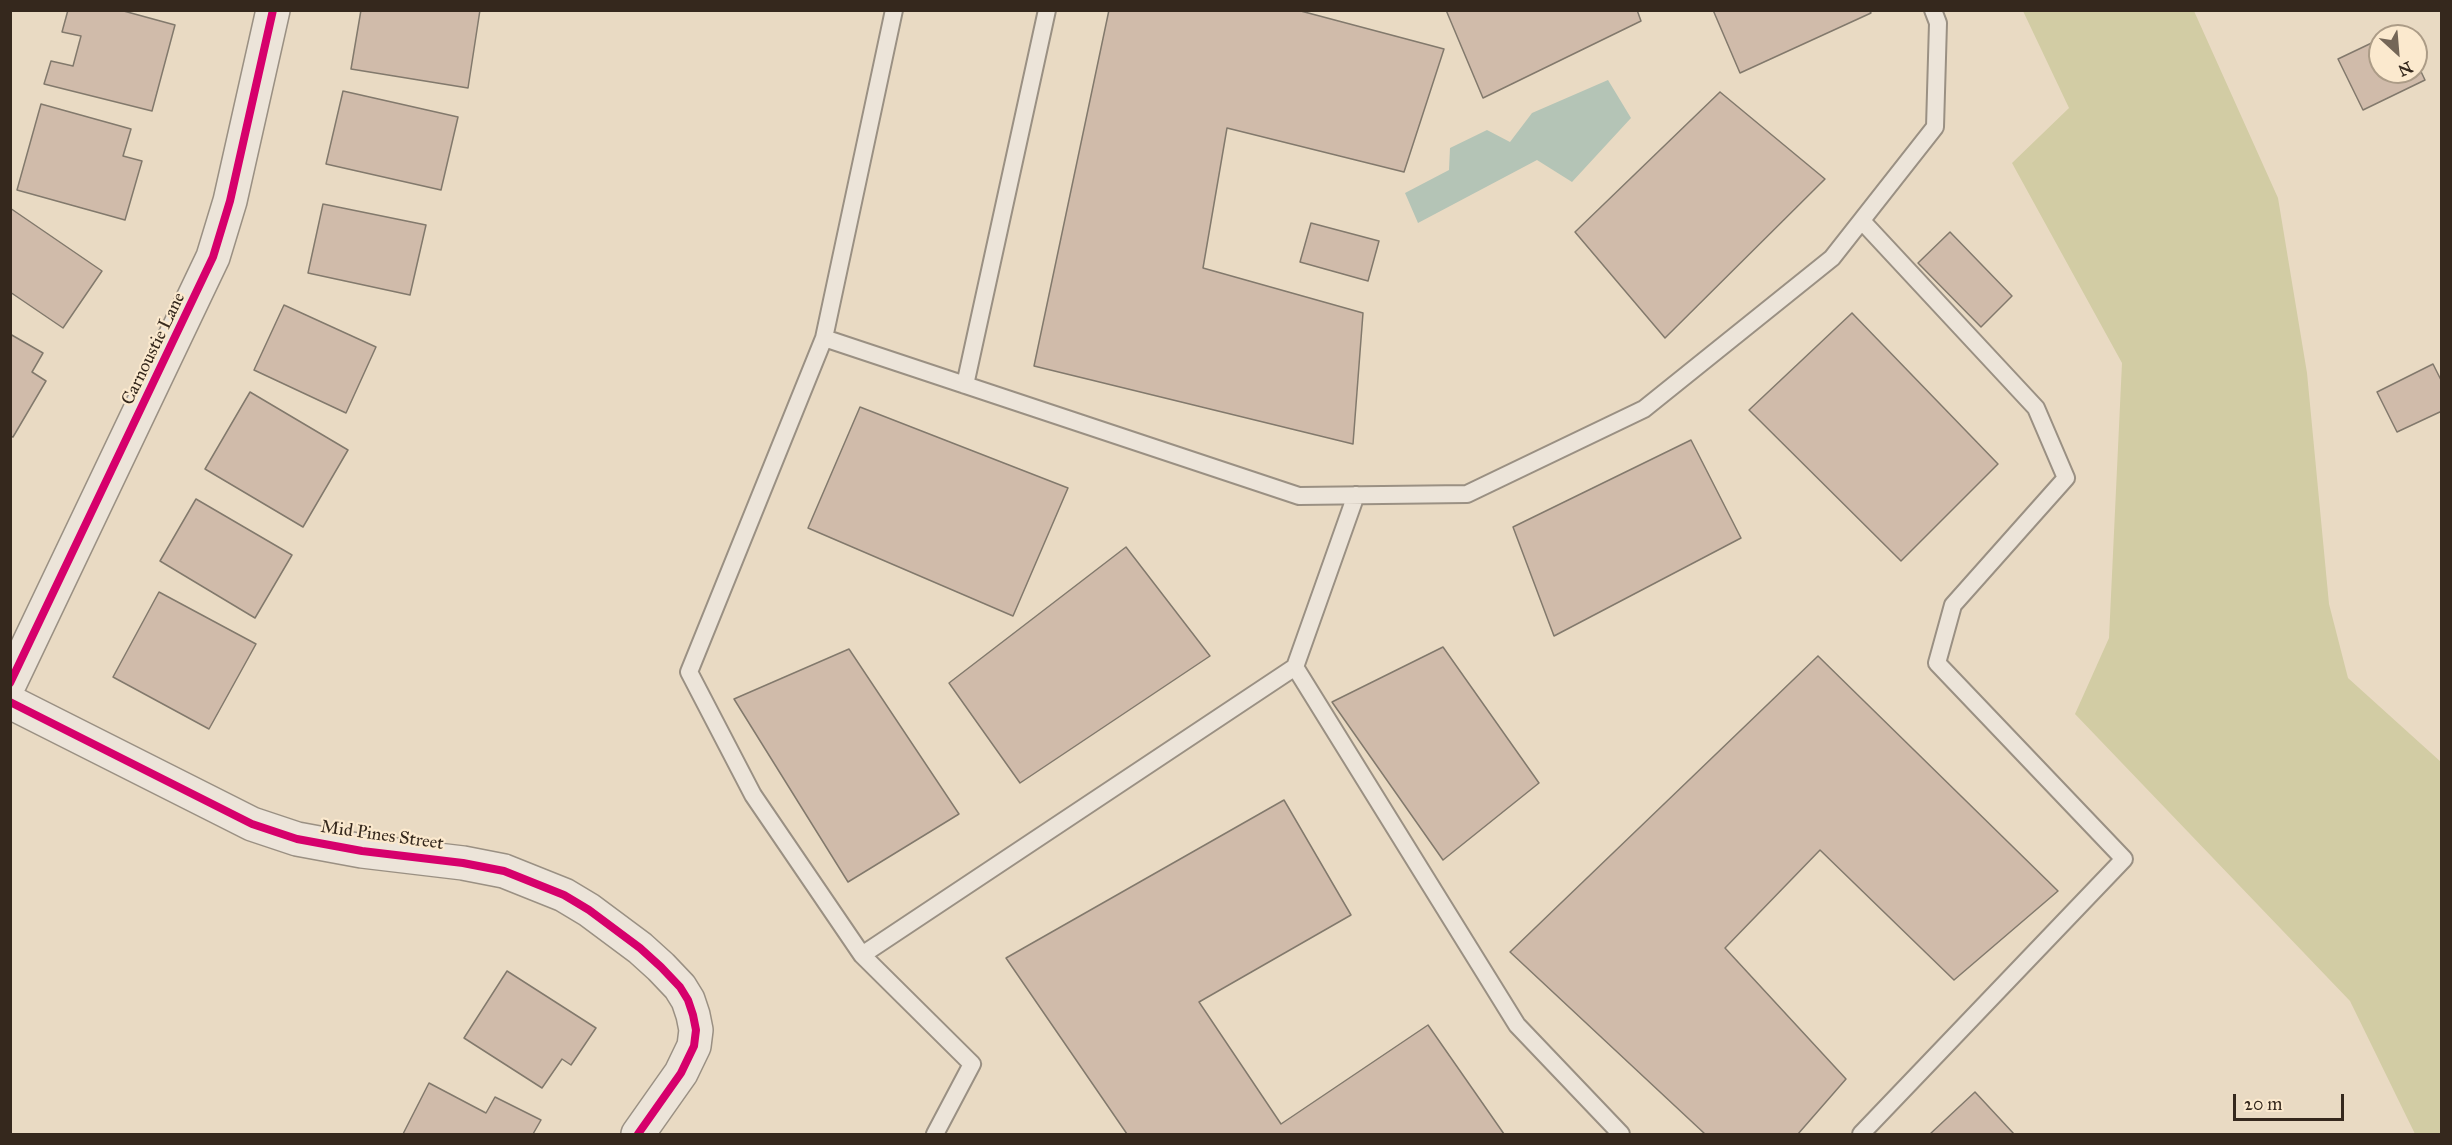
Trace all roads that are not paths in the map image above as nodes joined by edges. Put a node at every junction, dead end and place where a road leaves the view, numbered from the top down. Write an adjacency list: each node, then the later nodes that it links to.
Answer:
1 (273, 10): 10 (street, Carnoustie Lane)
2 (894, 10): 6 (lane)
3 (1047, 10): 7 (lane)
4 (1933, 10): 5 (lane)
5 (1862, 221): 8 (lane); 16 (lane)
6 (824, 338): 7 (lane); 12 (lane)
7 (965, 385): 8 (lane)
8 (1356, 495): 9 (lane)
9 (1295, 668): 12 (lane); 15 (lane)
10 (10, 683)
11 (10, 702): 13 (street, Mid Pines Street)
12 (862, 955): 14 (lane)
13 (638, 1134)
14 (935, 1134)
15 (1621, 1134)
16 (1861, 1134)

